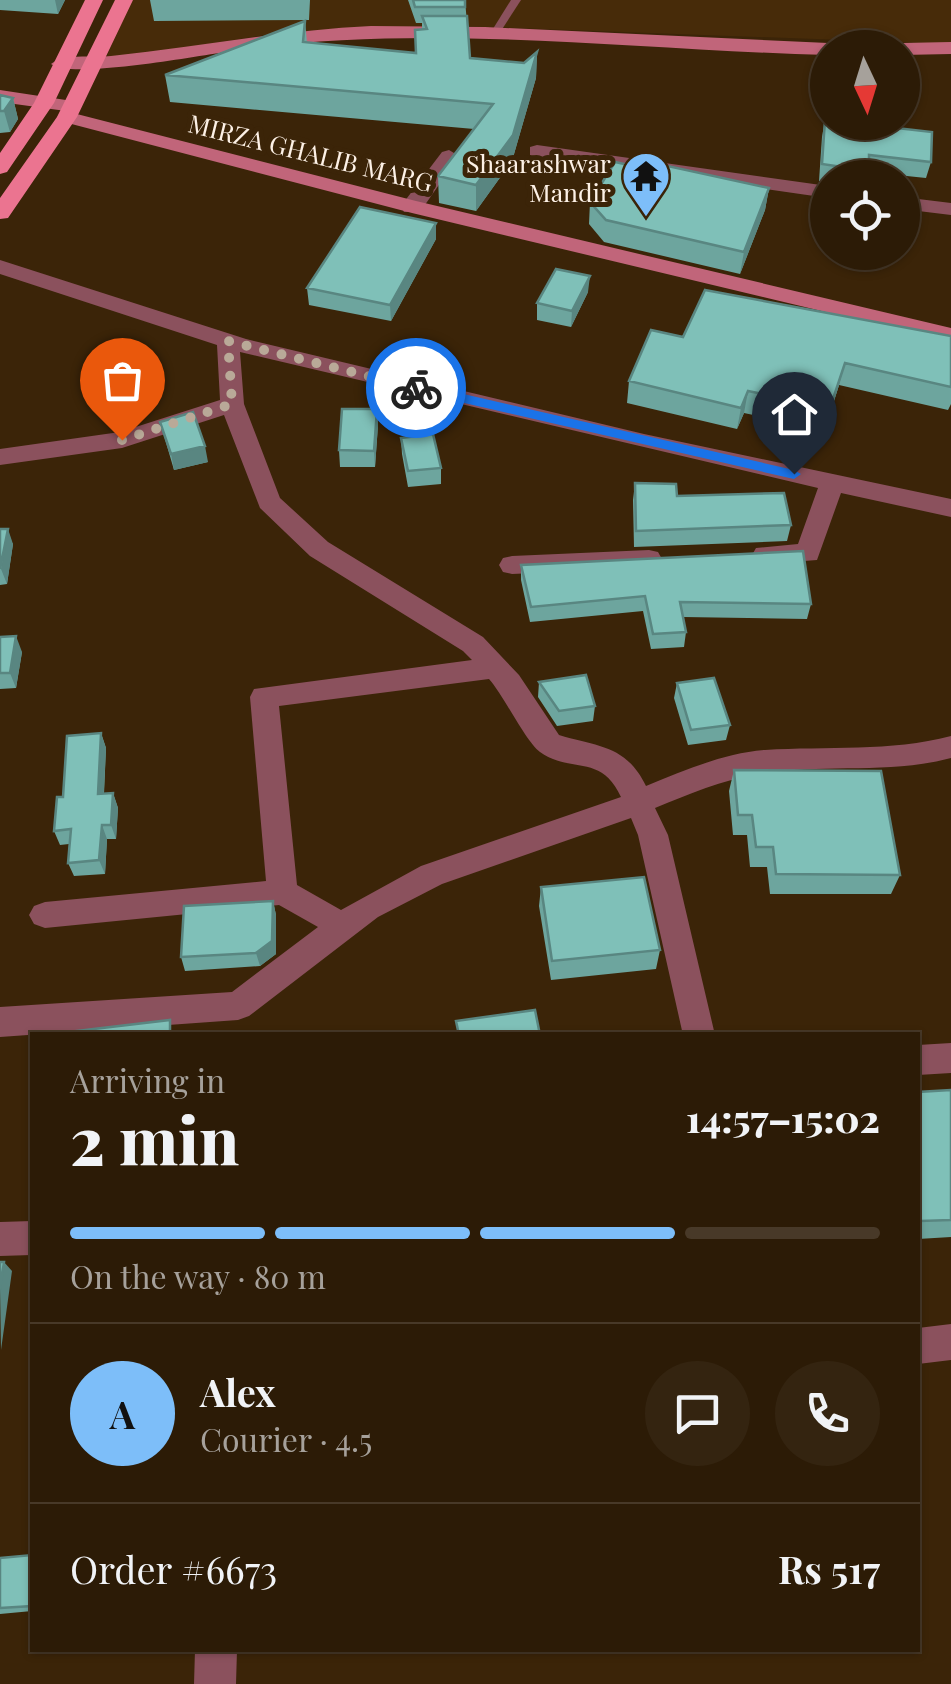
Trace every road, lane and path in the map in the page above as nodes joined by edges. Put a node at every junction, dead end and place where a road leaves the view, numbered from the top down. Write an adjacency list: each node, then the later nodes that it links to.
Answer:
1 (94, 0): 8 (main road)
2 (124, 0): 9 (main road)
3 (516, 0): 4 (lane)
4 (496, 32): 5 (street); 9 (street)
5 (810, 48)
6 (951, 48): 7 (street)
7 (920, 49)
8 (60, 64): 9 (street); 11 (main road)
9 (92, 66): 12 (main road)
10 (0, 96): 11 (street, MIRZA GHALIB MARG)
11 (44, 103): 12 (street, MIRZA GHALIB MARG); 15 (main road)
12 (69, 112): 18 (street, MIRZA GHALIB MARG); 20 (main road)
13 (537, 151): 16 (street)
14 (449, 156): 18 (street)
15 (2, 162)
16 (810, 189)
17 (920, 205): 19 (street)
18 (412, 206): 22 (street, MIRZA GHALIB MARG)
19 (951, 210)
20 (0, 212)
21 (0, 267): 23 (street)
22 (951, 335)
23 (228, 341): 24 (street); 26 (street)
24 (232, 404): 25 (street); 31 (street)
25 (0, 458)
26 (832, 482): 27 (street); 28 (street)
27 (951, 508)
28 (748, 556)
29 (670, 558): 30 (street)
30 (512, 565)
31 (495, 668): 33 (street); 34 (street)
32 (951, 747): 33 (street)
33 (638, 803): 36 (street); 39 (street)
34 (282, 892): 35 (street); 36 (street)
35 (45, 915)
36 (343, 926): 37 (street)
37 (237, 1021): 38 (street)
38 (0, 1022)
39 (698, 1032)
40 (951, 1058): 41 (street)
41 (920, 1060)
42 (30, 1238): 43 (street)
43 (0, 1240)
44 (951, 1342): 45 (street)
45 (920, 1346)
46 (216, 1652): 47 (street)
47 (215, 1684)

